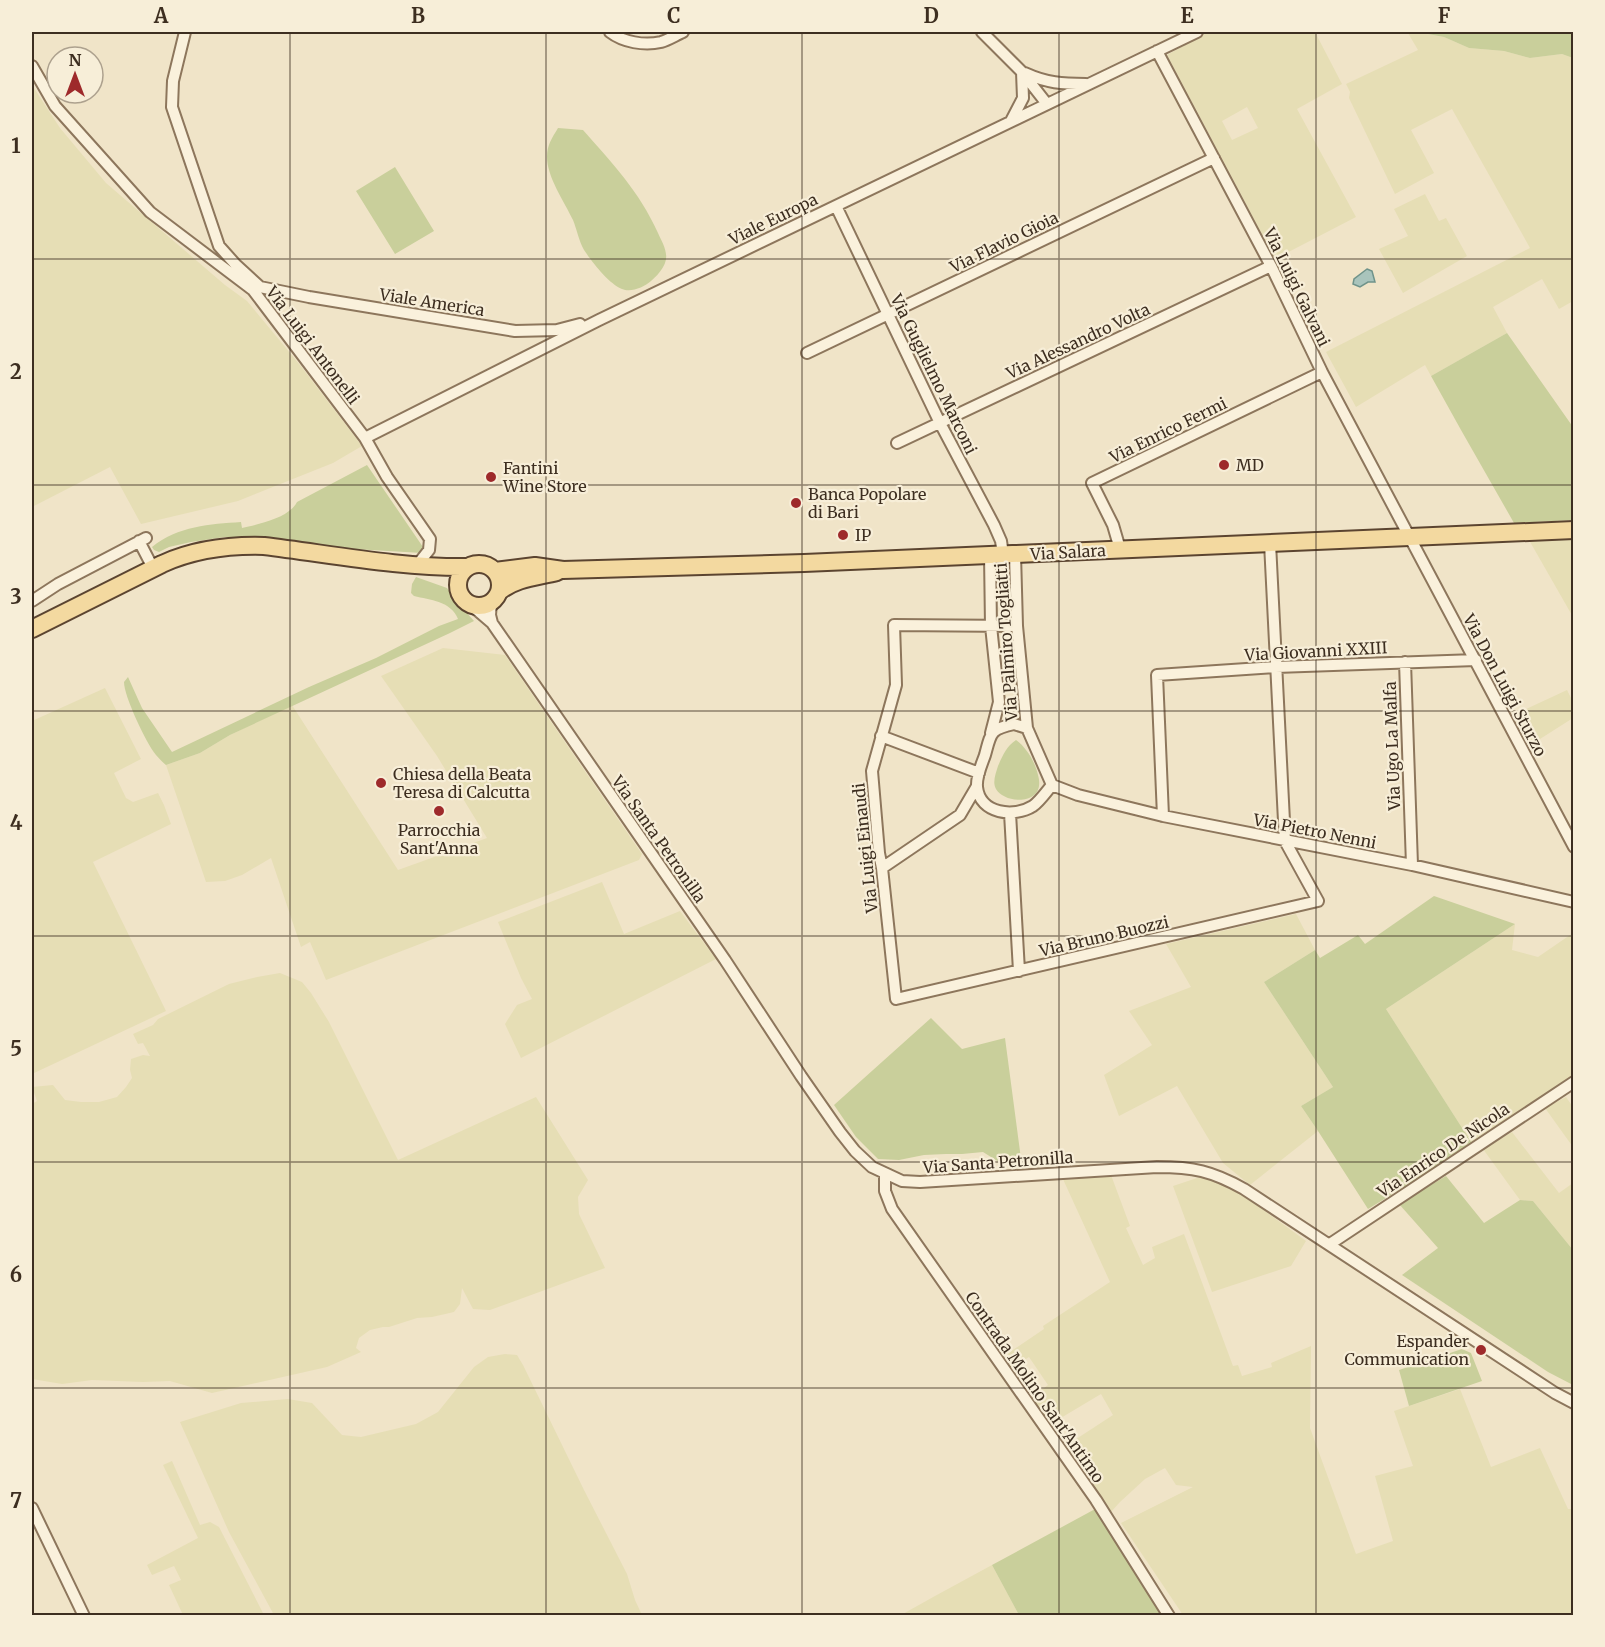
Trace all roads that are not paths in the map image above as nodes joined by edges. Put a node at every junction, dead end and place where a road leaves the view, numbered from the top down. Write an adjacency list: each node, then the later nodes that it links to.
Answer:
1 (185, 32): 15 (street)
2 (610, 32): 3 (street)
3 (683, 32)
4 (982, 32): 8 (street)
5 (1197, 32): 6 (street, Viale Europa)
6 (1157, 51): 9 (street, Viale Europa); 12 (street, Via Luigi Galvani)
7 (32, 66): 15 (street, Via Luigi Antonelli)
8 (1022, 72): 9 (street); 10 (street); 11 (street)
9 (1088, 84): 10 (street, Viale Europa)
10 (1047, 104): 11 (street, Viale Europa)
11 (1011, 121): 13 (street, Viale Europa)
12 (1214, 158): 14 (street, Via Luigi Galvani); 16 (street, Via Flavio Gioia)
13 (836, 206): 16 (street, Via Guglielmo Marconi); 17 (street, Viale Europa)
14 (1271, 266): 19 (street, Via Luigi Galvani); 20 (street, Via Alessandro Volta)
15 (256, 289): 17 (street, Viale America); 21 (street, Via Luigi Antonelli)
16 (888, 314): 18 (street, Via Flavio Gioia); 20 (street, Via Guglielmo Marconi)
17 (598, 320): 21 (street, Viale Europa)
18 (807, 353)
19 (1322, 372): 24 (street, Via Luigi Galvani); 26 (street, Via Enrico Fermi)
20 (940, 423): 22 (street, Via Alessandro Volta); 27 (street, Via Guglielmo Marconi)
21 (365, 438): 28 (street, Via Luigi Antonelli)
22 (897, 443)
23 (1574, 530): 24 (main road, Via Salara)
24 (1409, 537): 25 (main road, Via Salara); 41 (street, Via Don Luigi Sturzo)
25 (1270, 543): 26 (main road, Via Salara); 43 (street)
26 (1120, 549): 27 (main road, Via Salara)
27 (1003, 555): 31 (main road, Via Salara); 38 (street, Via Palmiro Togliatti); 39 (street, Via Palmiro Togliatti)
28 (426, 565): 29 (main road); 30 (main road); 33 (main road)
29 (468, 567): 32 (main road); 33 (main road)
30 (153, 568): 35 (street); 40 (main road)
31 (563, 570): 32 (main road, Via Salara); 34 (main road, Via Salara)
32 (495, 571): 34 (main road)
33 (457, 585): 36 (main road)
34 (496, 597): 36 (main road); 37 (street)
35 (32, 601)
36 (471, 605): 37 (street, Via Santa Petronilla)
37 (492, 623): 60 (street, Via Santa Petronilla)
38 (991, 626): 39 (street); 45 (street, Via Palmiro Togliatti); 46 (street, Via Luigi Einaudi)
39 (1017, 626): 44 (street, Via Palmiro Togliatti)
40 (32, 629)
41 (1476, 660): 42 (street, Via Giovanni XXIII); 53 (street, Via Don Luigi Sturzo)
42 (1405, 662): 43 (street, Via Giovanni XXIII); 54 (street, Via Ugo La Malfa)
43 (1276, 668): 51 (street, Via Giovanni XXIII); 52 (street)
44 (1027, 728): 45 (street); 48 (street)
45 (992, 733): 47 (street)
46 (882, 736): 47 (street); 55 (street, Via Luigi Einaudi)
47 (979, 773): 49 (street)
48 (1052, 785): 50 (street); 51 (street, Via Pietro Nenni)
49 (977, 786): 50 (street); 55 (street)
50 (1011, 813): 57 (street)
51 (1164, 816): 52 (street, Via Pietro Nenni)
52 (1285, 841): 54 (street, Via Pietro Nenni); 57 (street, Via Bruno Buozzi)
53 (1574, 847)
54 (1412, 865): 56 (street, Via Pietro Nenni)
55 (882, 868): 58 (street, Via Luigi Einaudi)
56 (1574, 902)
57 (1019, 971): 58 (street, Via Bruno Buozzi)
58 (896, 999)
59 (1574, 1082): 61 (street, Via Enrico De Nicola)
60 (885, 1174): 61 (street, Via Santa Petronilla); 65 (street, Contrada Molino Sant'Antimo)
61 (1330, 1244): 62 (street, Via Santa Petronilla)
62 (1574, 1403)
63 (32, 1508): 64 (street)
64 (84, 1616)
65 (1169, 1616)

